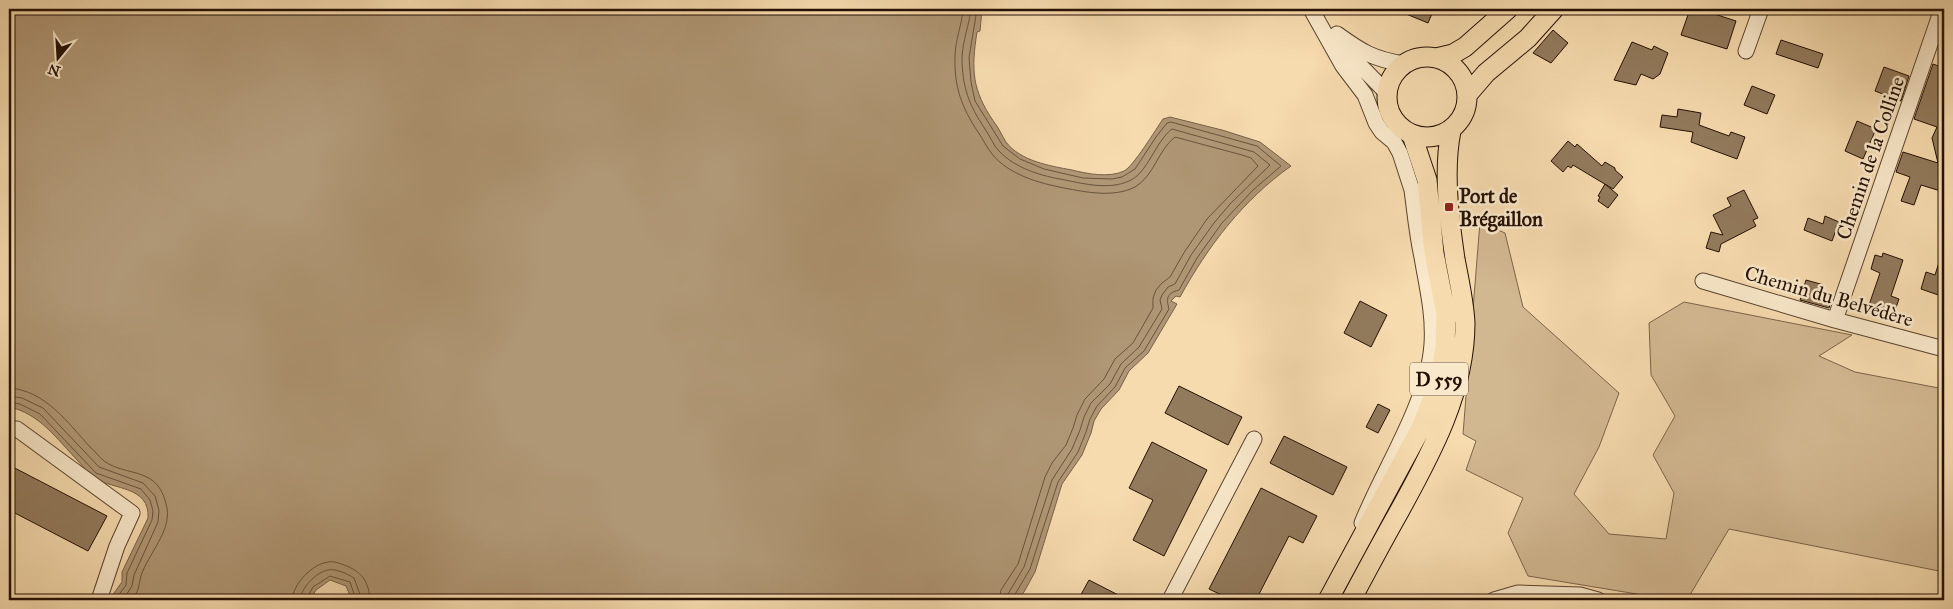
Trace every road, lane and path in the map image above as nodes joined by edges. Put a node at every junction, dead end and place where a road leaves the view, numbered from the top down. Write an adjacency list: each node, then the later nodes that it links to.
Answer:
1 (1508, 9): 7 (main road)
2 (1554, 9): 10 (main road)
3 (1761, 9): 6 (street)
4 (1942, 9): 14 (street, Chemin de la Colline)
5 (1314, 13): 8 (street); 9 (street); 18 (street)
6 (1746, 52)
7 (1436, 58): 8 (main road); 10 (main road)
8 (1404, 64): 9 (main road)
9 (1387, 93): 12 (main road)
10 (1468, 94): 11 (main road)
11 (1451, 131): 12 (main road); 21 (main road, D 559)
12 (1412, 135): 18 (main road, D 559)
13 (1703, 281): 14 (street, Chemin du Belvédère)
14 (1835, 320): 15 (street, Chemin du Belvédère)
15 (1944, 349)
16 (9, 429): 19 (street)
17 (1254, 439): 20 (street)
18 (1330, 596)
19 (99, 600)
20 (1170, 600)
21 (1350, 600)
22 (1494, 600): 23 (street)
23 (1598, 600)

